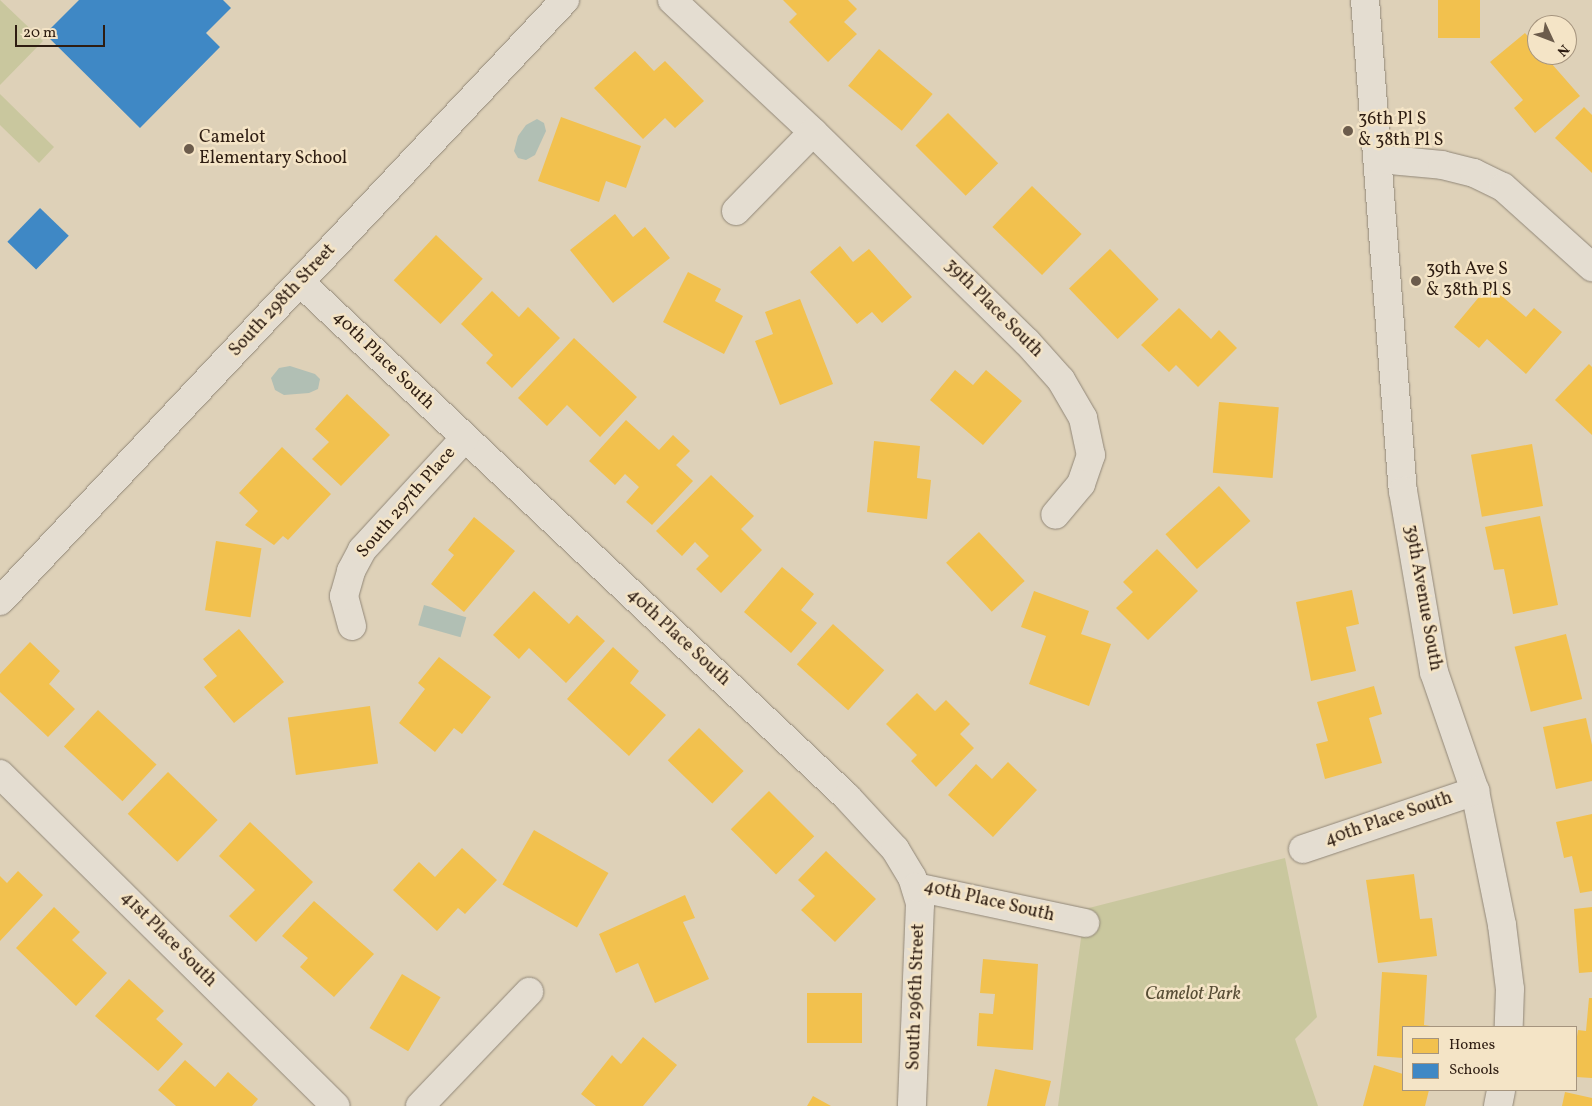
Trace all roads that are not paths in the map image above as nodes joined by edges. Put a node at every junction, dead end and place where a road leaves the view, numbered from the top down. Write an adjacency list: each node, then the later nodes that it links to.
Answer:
1 (566, 0): 8 (street, South 298th Street)
2 (672, 0): 4 (street, 39th Place South)
3 (1365, 0): 5 (street, 39th Avenue South)
4 (813, 132): 6 (street); 10 (street, 39th Place South)
5 (1379, 159): 7 (street); 14 (street, 39th Avenue South)
6 (736, 211)
7 (1592, 267)
8 (300, 282): 9 (street, 40th Place South); 11 (street, South 298th Street)
9 (464, 439): 12 (street, South 297th Place); 16 (street, 40th Place South)
10 (1055, 515)
11 (0, 601)
12 (352, 626)
13 (0, 774): 21 (street, 41st Place South)
14 (1475, 791): 15 (street, 40th Place South); 19 (street, 39th Avenue South)
15 (1303, 849)
16 (916, 887): 17 (street, 40th Place South); 23 (street, South 296th Street)
17 (1085, 924)
18 (529, 992): 22 (street)
19 (1509, 1026)
20 (1501, 1091): 24 (street)
21 (335, 1106)
22 (420, 1106)
23 (912, 1106)
24 (1498, 1106)

